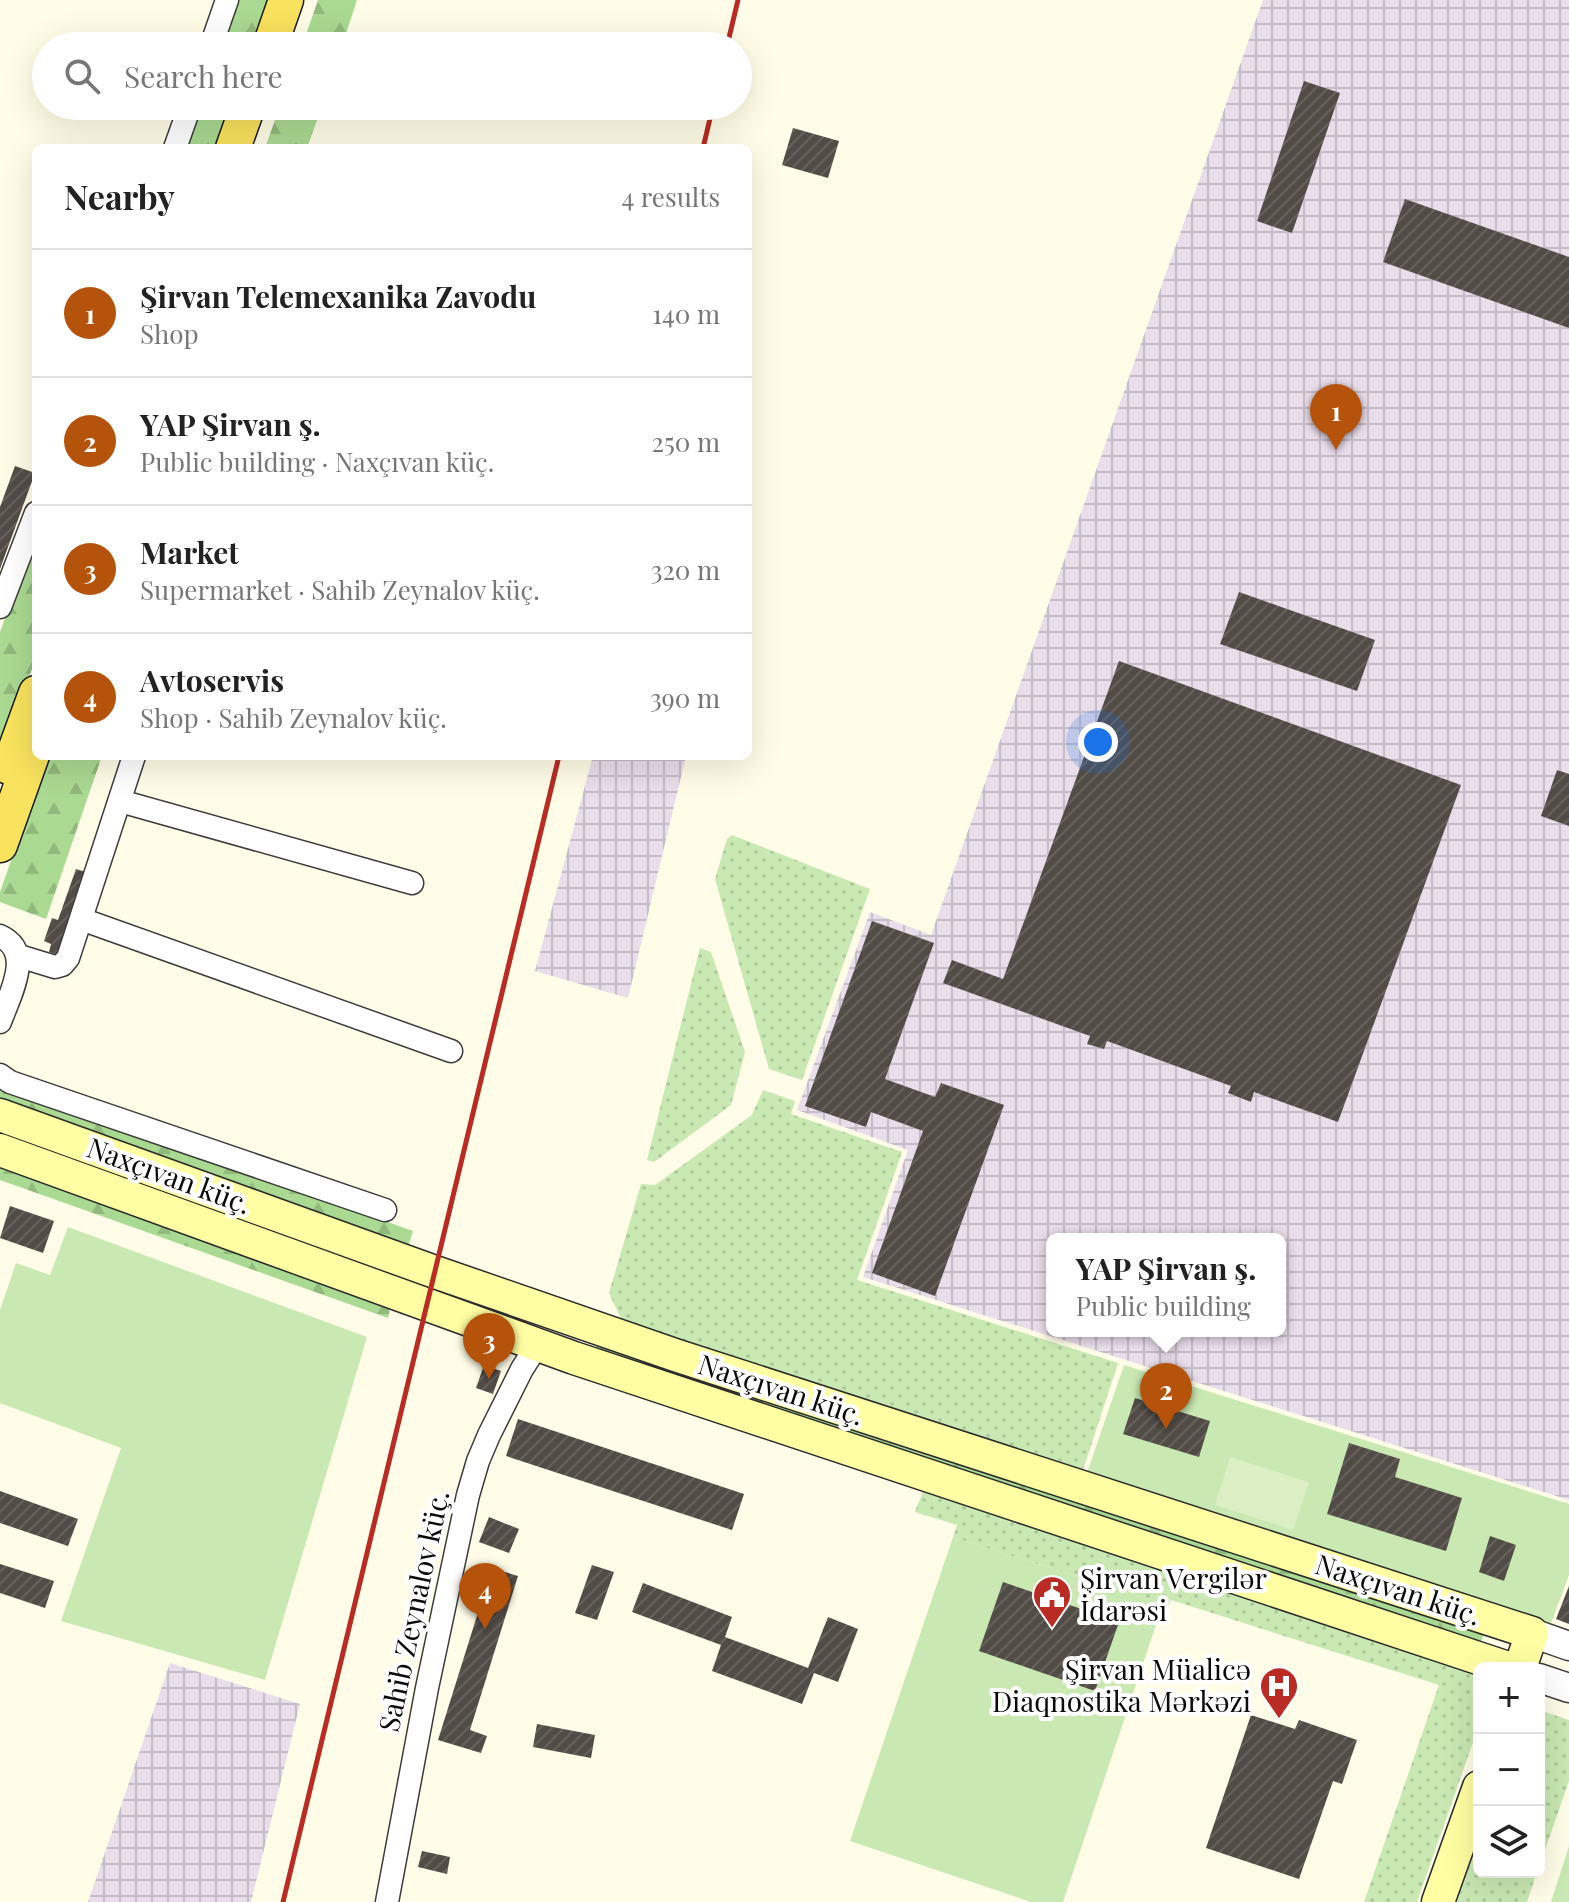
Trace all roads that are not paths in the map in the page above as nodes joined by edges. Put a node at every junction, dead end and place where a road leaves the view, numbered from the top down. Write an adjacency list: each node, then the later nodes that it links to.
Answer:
1 (227, 0): 4 (street)
2 (286, 0): 5 (main road)
3 (302, 0): 6 (main road)
4 (216, 32)
5 (275, 32)
6 (291, 32)
7 (185, 120): 10 (street)
8 (243, 120): 11 (main road)
9 (259, 120): 12 (main road)
10 (176, 144)
11 (234, 144)
12 (250, 144)
13 (32, 523): 14 (street)
14 (0, 607)
15 (32, 704): 18 (main road)
16 (32, 755): 20 (main road)
17 (133, 760): 19 (street)
18 (0, 792)
19 (120, 801): 21 (street); 22 (street)
20 (0, 845)
21 (412, 883)
22 (81, 919): 24 (street); 26 (street)
23 (0, 936): 24 (street)
24 (19, 956): 25 (street)
25 (0, 1022)
26 (451, 1051)
27 (0, 1075): 30 (street)
28 (0, 1115): 32 (main road, Naxçıvan küç.)
29 (0, 1150): 31 (main road, Naxçıvan küç.)
30 (385, 1210)
31 (538, 1344): 34 (main road, Naxçıvan küç.); 39 (street, Sahib Zeynalov küç.)
32 (1532, 1633): 33 (street, Naxçıvan küç.); 35 (main road)
33 (1569, 1646)
34 (1490, 1662)
35 (1522, 1662)
36 (1545, 1680): 37 (street)
37 (1569, 1688)
38 (1473, 1804): 40 (main road)
39 (387, 1902)
40 (1438, 1902)

